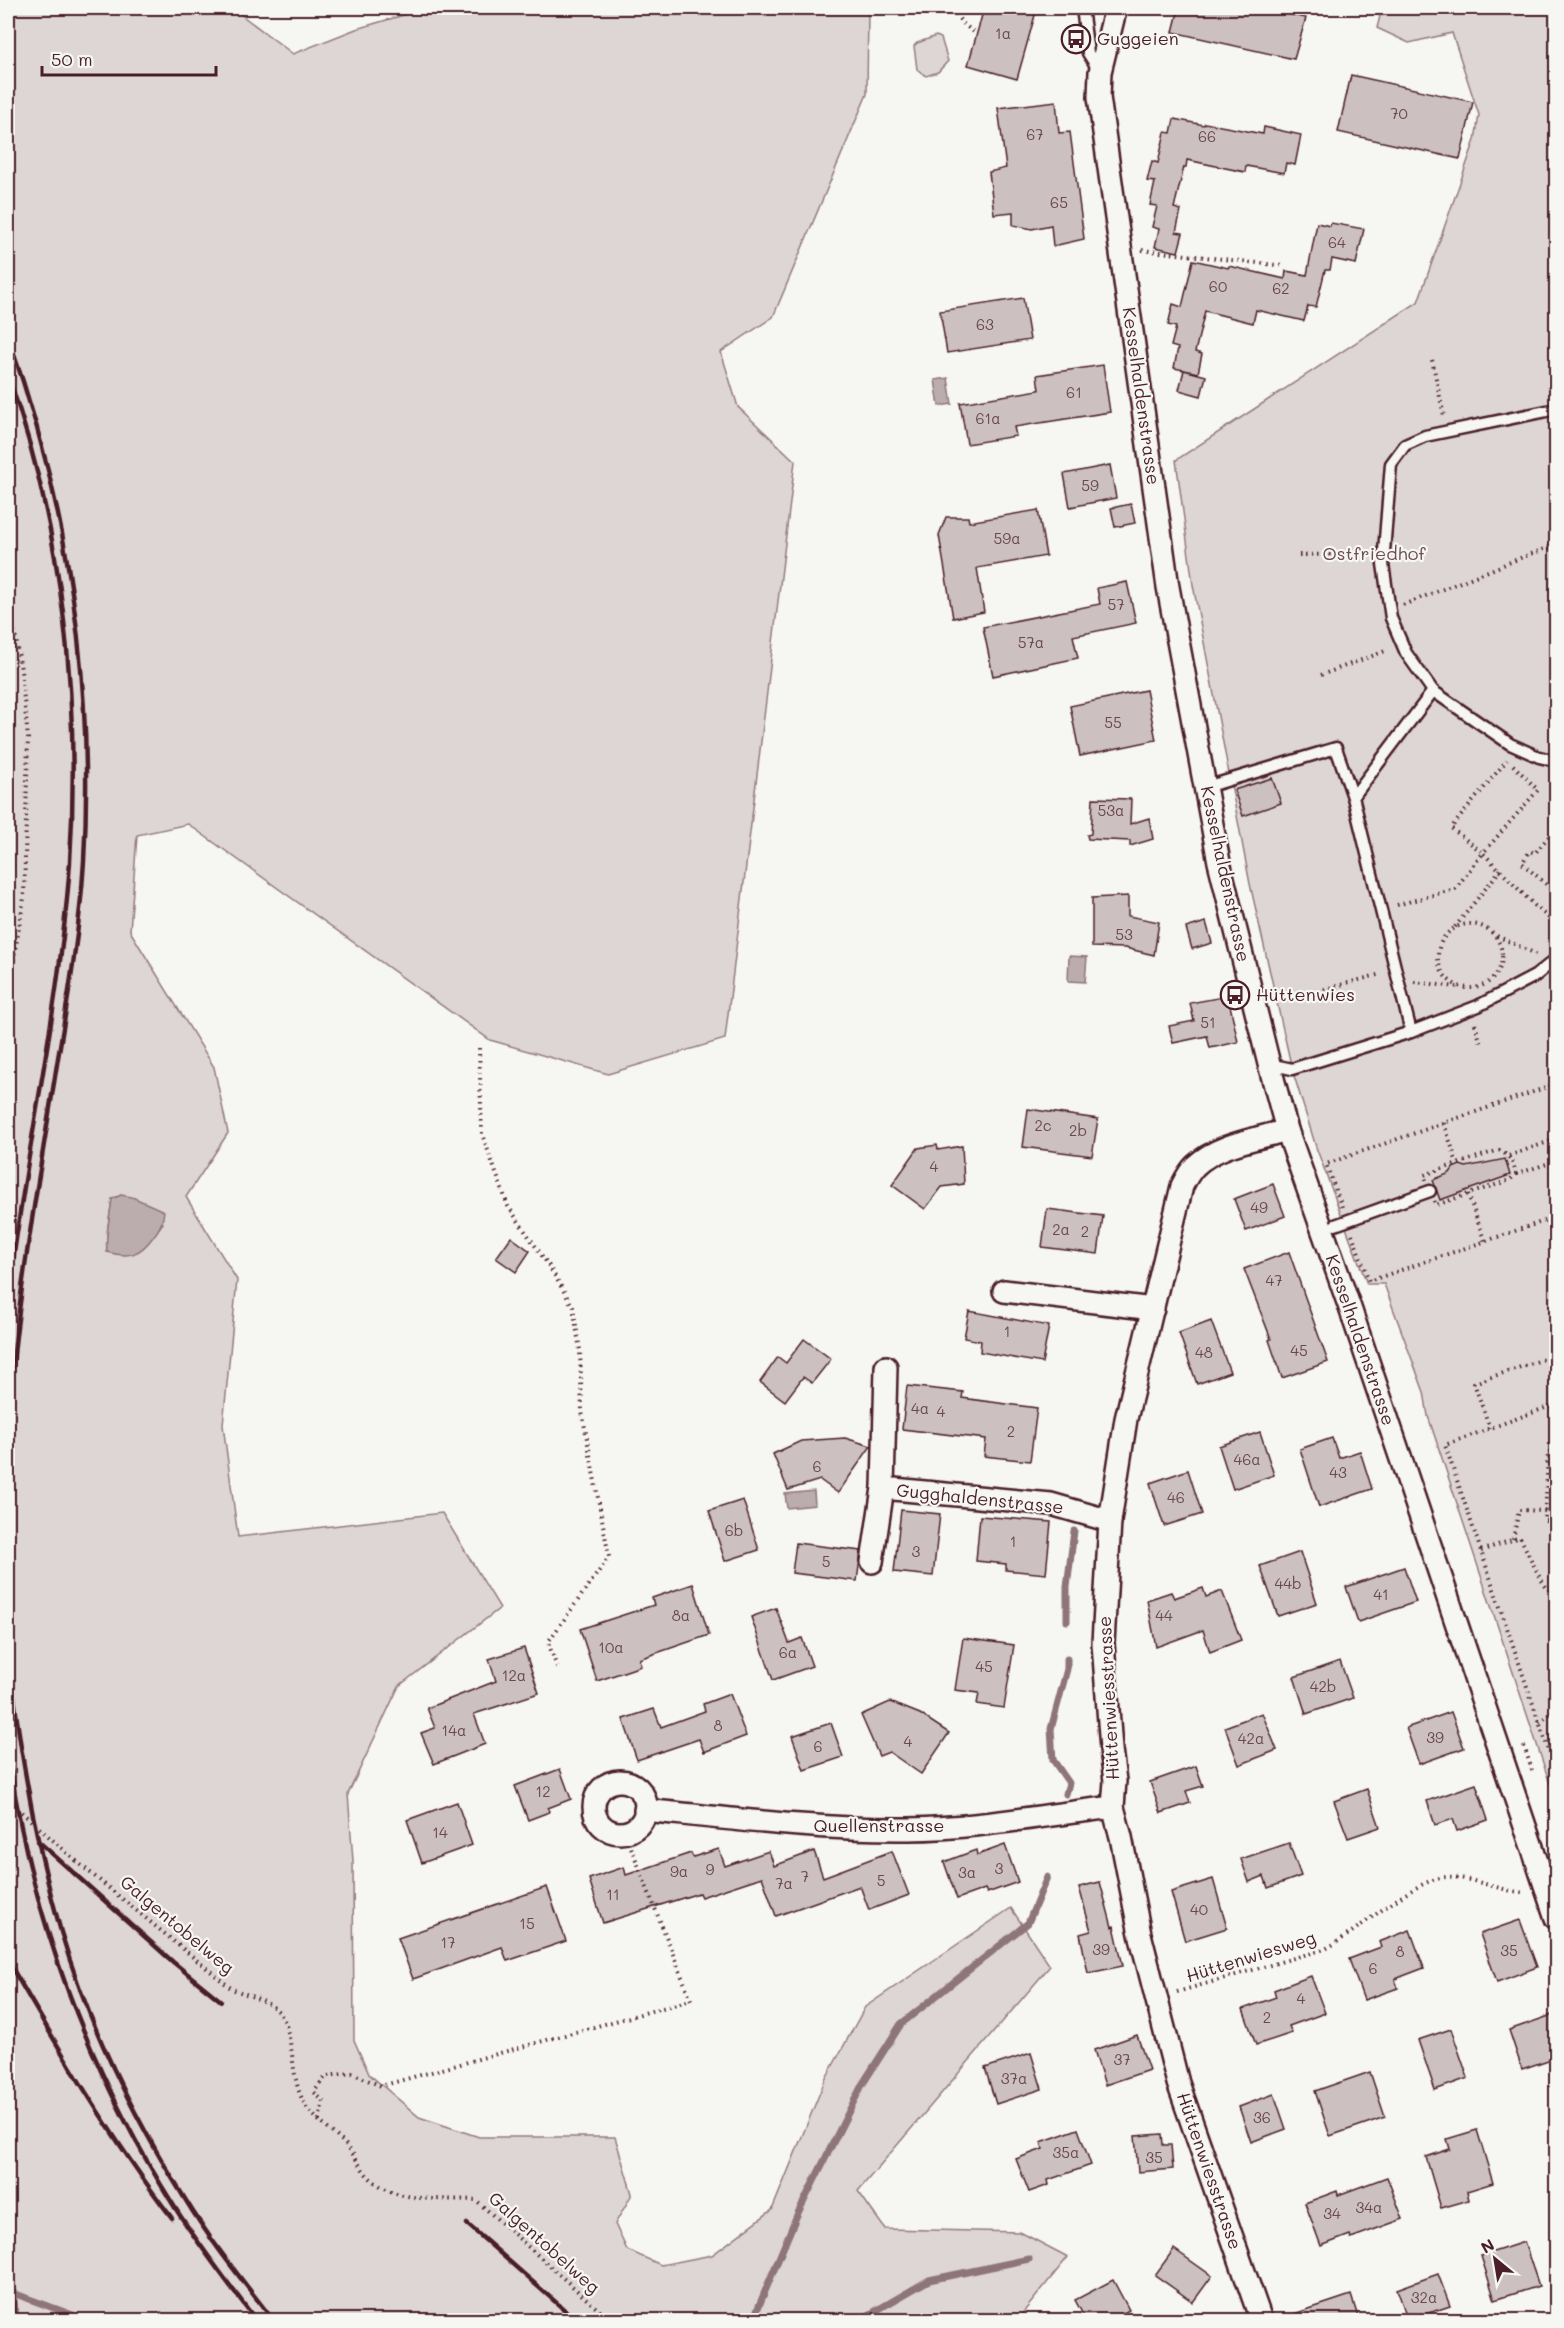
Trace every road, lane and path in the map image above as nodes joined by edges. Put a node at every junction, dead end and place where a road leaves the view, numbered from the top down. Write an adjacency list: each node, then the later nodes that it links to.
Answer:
1 (954, 8): 4 (path)
2 (1082, 8): 5 (lane)
3 (1115, 9): 5 (street, Kesselhaldenstrasse)
4 (977, 34)
5 (1100, 72): 22 (street, Kesselhaldenstrasse)
6 (1134, 249): 7 (path)
7 (1285, 266)
8 (1432, 360): 10 (path)
9 (1557, 409): 10 (lane)
10 (1447, 431): 12 (lane)
11 (1557, 545): 15 (path)
12 (1384, 554): 13 (path); 15 (lane)
13 (1299, 555)
14 (8, 589): 36 (path)
15 (1390, 611): 16 (lane)
16 (1402, 644): 17 (path); 18 (lane)
17 (1321, 675)
18 (1433, 691): 19 (lane); 23 (lane)
19 (1517, 747): 20 (path); 21 (lane)
20 (1507, 760): 25 (path); 25 (path)
21 (1556, 760)
22 (1206, 787): 23 (lane); 41 (street, Kesselhaldenstrasse)
23 (1353, 797): 28 (lane)
24 (1557, 818): 27 (path)
25 (1484, 853): 26 (path); 28 (path)
26 (1501, 869): 29 (path); 30 (path)
27 (1557, 893)
28 (1381, 910): 33 (lane)
29 (1557, 924)
30 (1455, 927): 31 (path); 34 (path)
31 (1496, 935): 32 (path); 34 (path)
32 (1555, 960): 37 (lane)
33 (1397, 975): 34 (path); 35 (path); 38 (lane)
34 (1458, 987)
35 (1318, 991)
36 (8, 993)
37 (1471, 1009): 38 (lane); 39 (path)
38 (1411, 1032): 41 (lane)
39 (1482, 1047)
40 (479, 1048): 72 (path)
41 (1269, 1064): 44 (street, Kesselhaldenstrasse)
42 (1557, 1084): 43 (path)
43 (1444, 1123): 48 (path); 52 (path)
44 (1287, 1130): 58 (street, Hüttenwiesstrasse); 80 (street, Kesselhaldenstrasse)
45 (1557, 1139): 46 (path)
46 (1509, 1156): 48 (path); 49 (path)
47 (1557, 1161): 49 (path)
48 (1458, 1163): 50 (path)
49 (1516, 1174): 51 (path)
50 (1430, 1191): 51 (path); 54 (lane)
51 (1468, 1194): 56 (path)
52 (1345, 1215)
53 (1557, 1217): 56 (path)
54 (1335, 1225)
55 (1349, 1227): 56 (path)
56 (1485, 1242)
57 (1004, 1291): 58 (street)
58 (1153, 1309): 66 (street, Hüttenwiesstrasse)
59 (1557, 1355): 62 (path)
60 (886, 1367): 64 (street)
61 (1557, 1404): 62 (path)
62 (1490, 1429): 69 (path)
63 (1557, 1452): 65 (path)
64 (884, 1488): 66 (street, Gugghaldenstrasse); 70 (street)
65 (1545, 1511): 67 (path); 68 (path)
66 (1110, 1521): 77 (street, Hüttenwiesstrasse)
67 (1557, 1522)
68 (1513, 1540): 69 (path); 71 (path)
69 (1481, 1551): 74 (path)
70 (872, 1562)
71 (1557, 1601)
72 (557, 1667)
73 (1557, 1705): 74 (path)
74 (1539, 1722): 75 (path)
75 (1557, 1772)
76 (8, 1800): 83 (path, Galgentobelweg, bridge)
77 (1113, 1807): 78 (street, Quellenstrasse); 85 (street, Hüttenwiesstrasse)
78 (645, 1810): 79 (street); 79 (street)
79 (625, 1832): 83 (path)
80 (1546, 1888): 81 (street, Kesselhaldenstrasse); 82 (path, Hüttenwiesweg)
81 (1557, 1918)
82 (1169, 1995)
83 (319, 2120): 84 (path, Galgentobelweg)
84 (610, 2320)
85 (1261, 2320)

